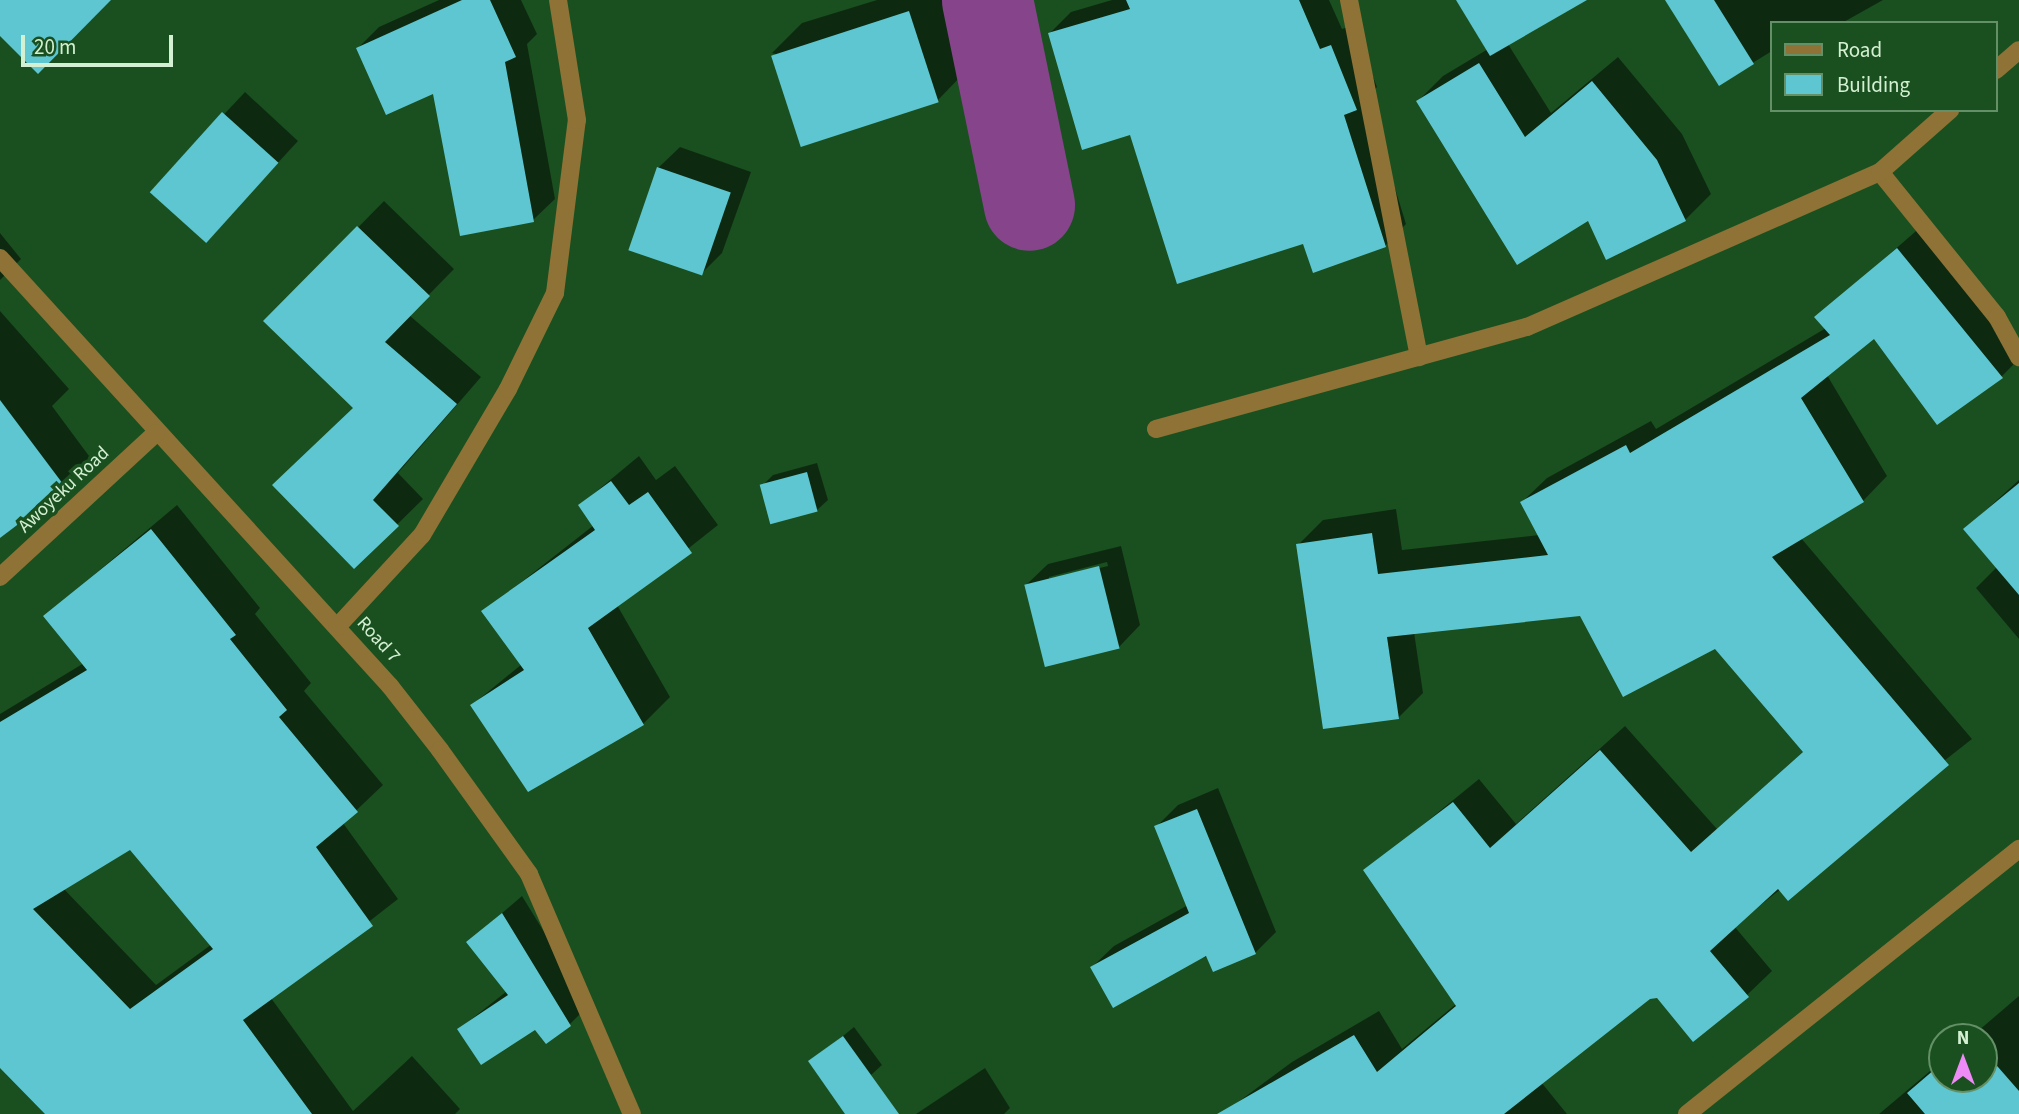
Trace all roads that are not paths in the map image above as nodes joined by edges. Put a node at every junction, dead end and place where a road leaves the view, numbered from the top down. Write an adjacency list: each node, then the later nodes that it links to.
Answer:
1 (558, 0): 13 (street)
2 (1349, 0): 8 (street)
3 (2019, 50): 4 (street)
4 (1998, 68)
5 (1948, 112): 6 (street)
6 (1880, 172): 8 (street); 9 (street)
7 (0, 258): 11 (street, Road 7)
8 (1419, 357): 10 (street)
9 (2019, 357)
10 (1156, 429)
11 (156, 433): 12 (street, Awoyeku Road); 13 (street, Road 7)
12 (0, 577)
13 (337, 628): 15 (street, Road 7)
14 (2019, 849): 16 (street)
15 (632, 1114)
16 (1687, 1114)

